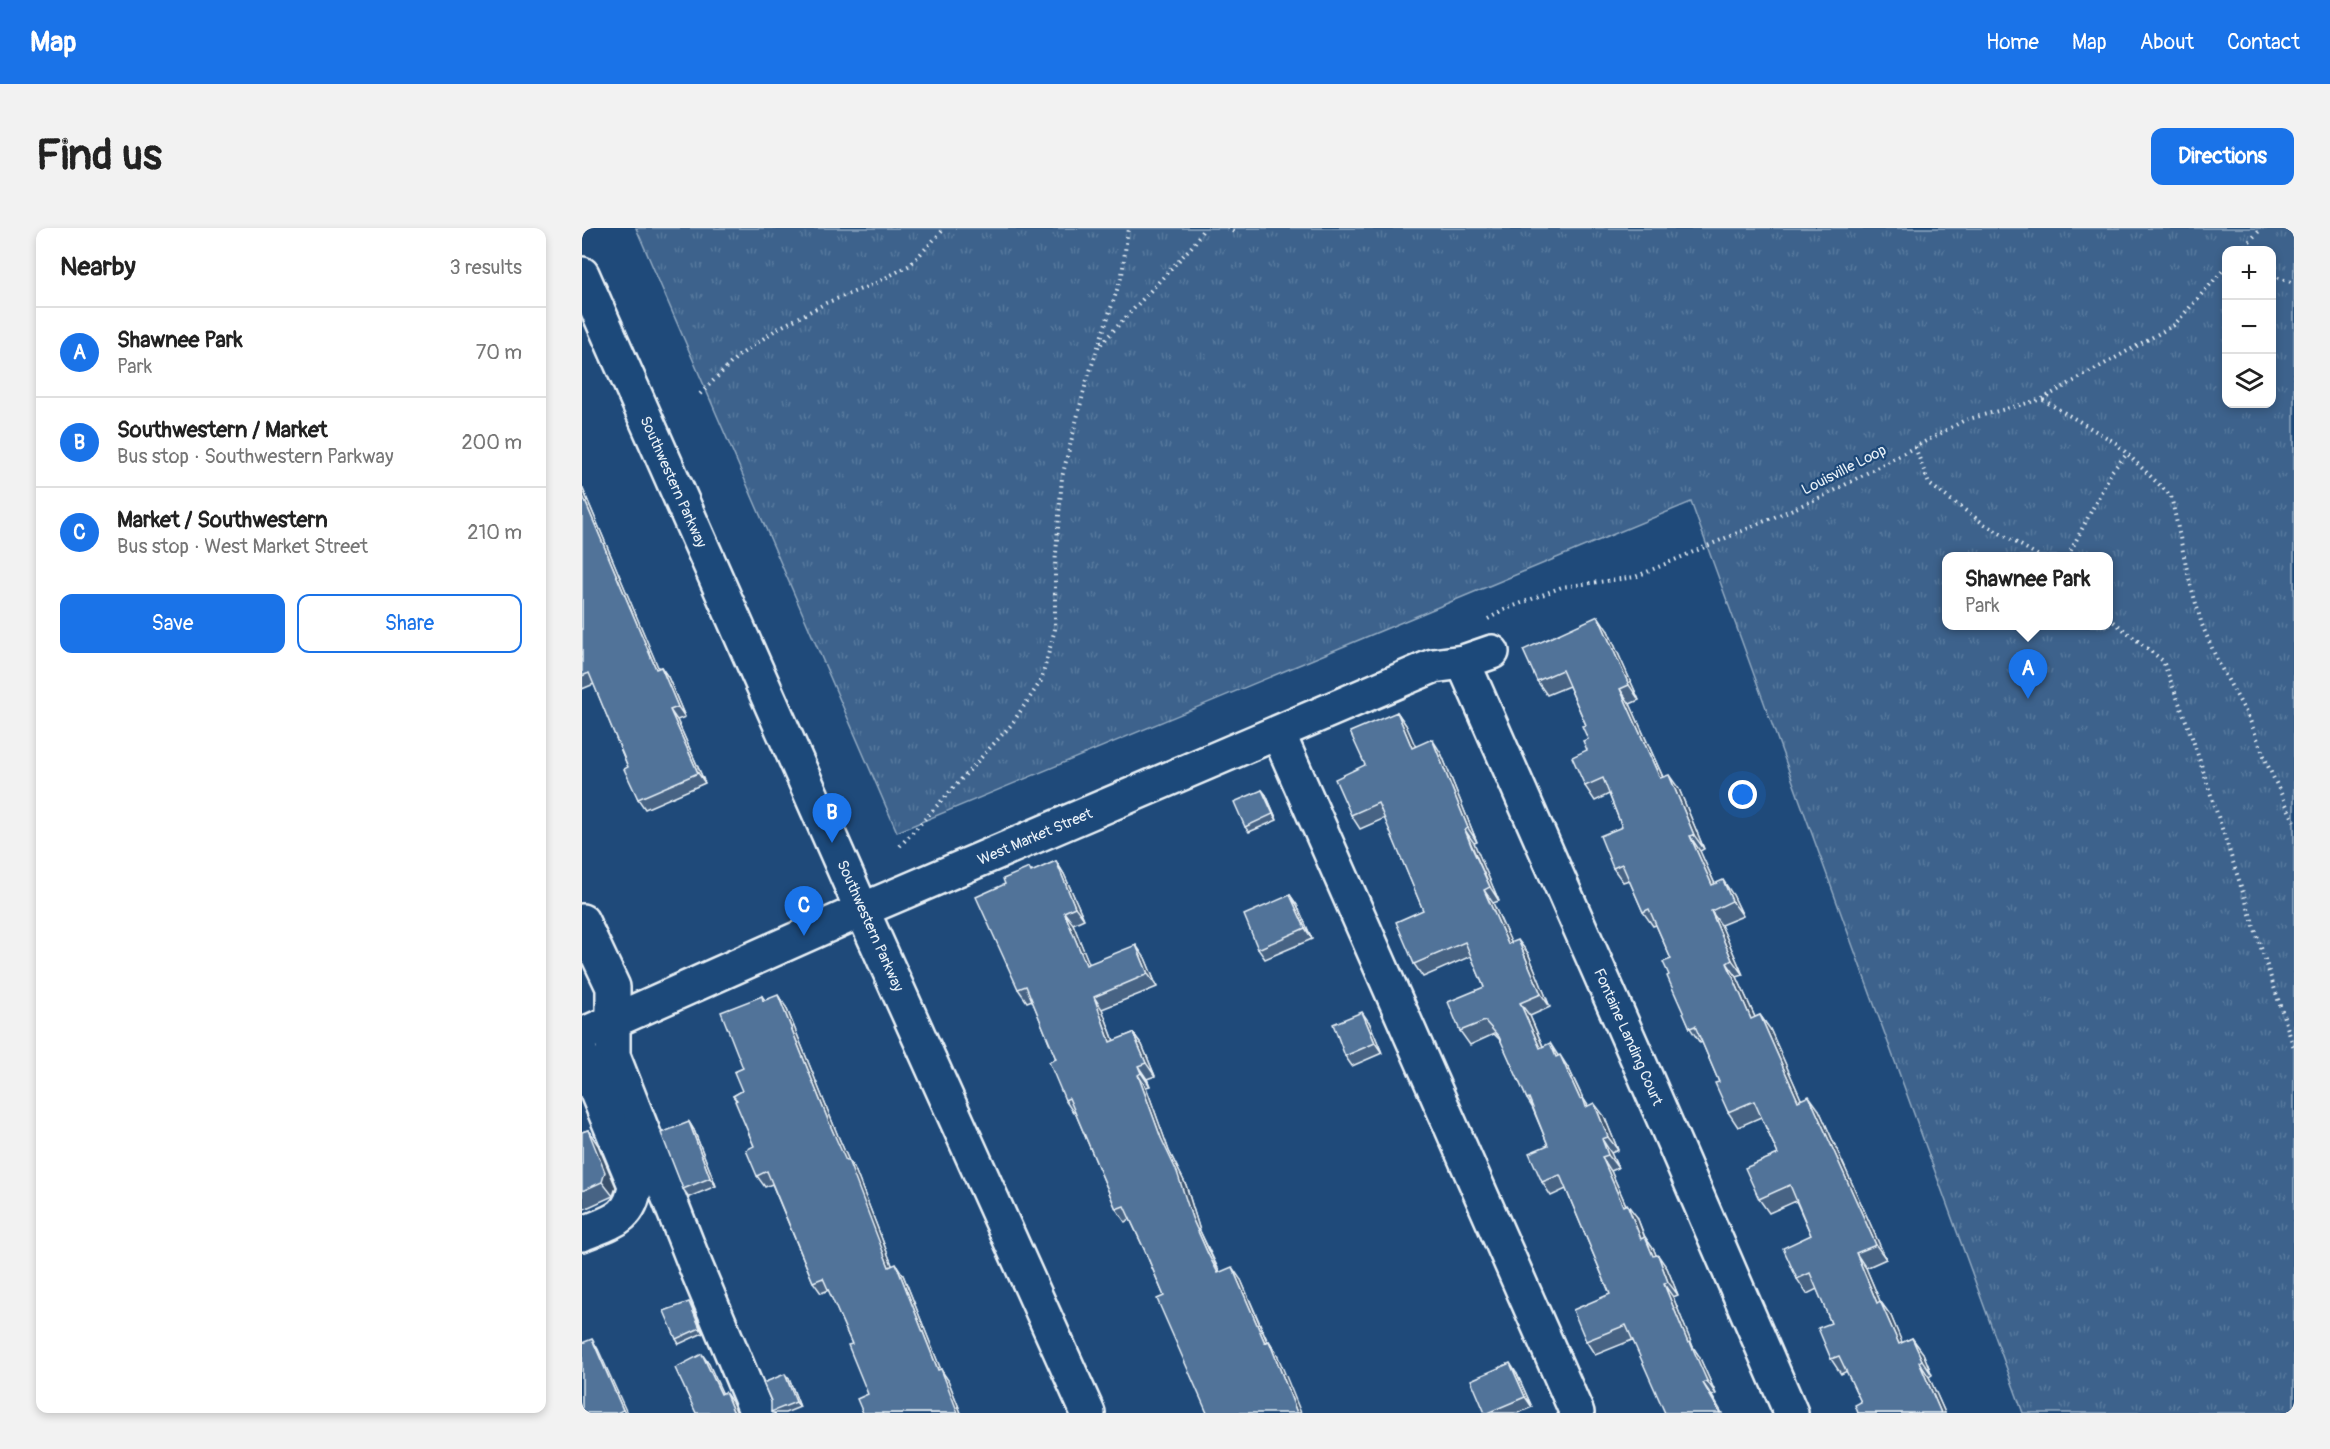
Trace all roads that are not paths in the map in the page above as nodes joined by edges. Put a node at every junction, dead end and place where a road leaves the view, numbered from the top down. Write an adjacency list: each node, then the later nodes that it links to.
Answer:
1 (582, 274): 4 (street, Southwestern Parkway)
2 (1477, 657): 3 (street, West Market Street); 14 (street, Fontaine Landing Court)
3 (1278, 733): 4 (street, West Market Street); 13 (street)
4 (862, 910): 6 (street, West Market Street); 12 (street, Southwestern Parkway)
5 (582, 921): 6 (street)
6 (612, 1022): 7 (street, West Market Street); 11 (street)
7 (582, 1035)
8 (582, 1056): 9 (street)
9 (590, 1096): 10 (street)
10 (582, 1234)
11 (758, 1413)
12 (1088, 1413)
13 (1576, 1413)
14 (1791, 1413)

